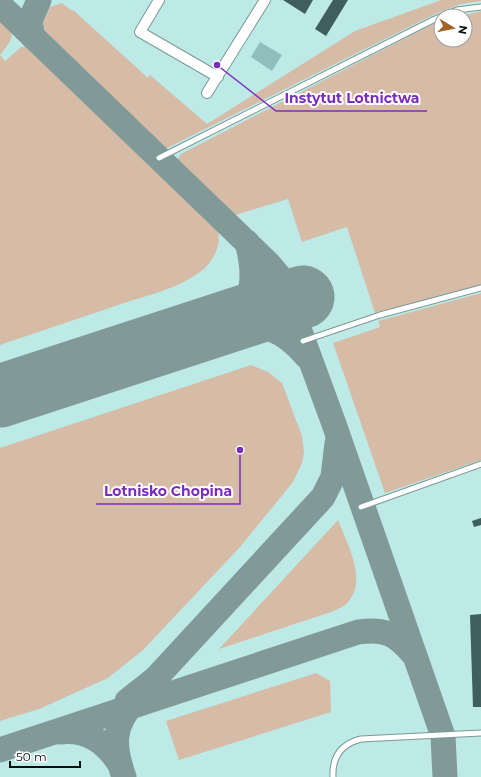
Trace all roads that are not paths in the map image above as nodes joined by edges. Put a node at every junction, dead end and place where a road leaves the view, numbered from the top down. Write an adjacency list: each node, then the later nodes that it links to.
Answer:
1 (159, 0): 4 (street)
2 (265, 0): 4 (street)
3 (481, 7): 6 (lane)
4 (218, 77): 5 (street)
5 (207, 93)
6 (159, 158)
7 (481, 288): 8 (lane)
8 (303, 341)
9 (481, 464): 10 (lane)
10 (361, 507)
11 (481, 733): 12 (lane)
12 (333, 777)

